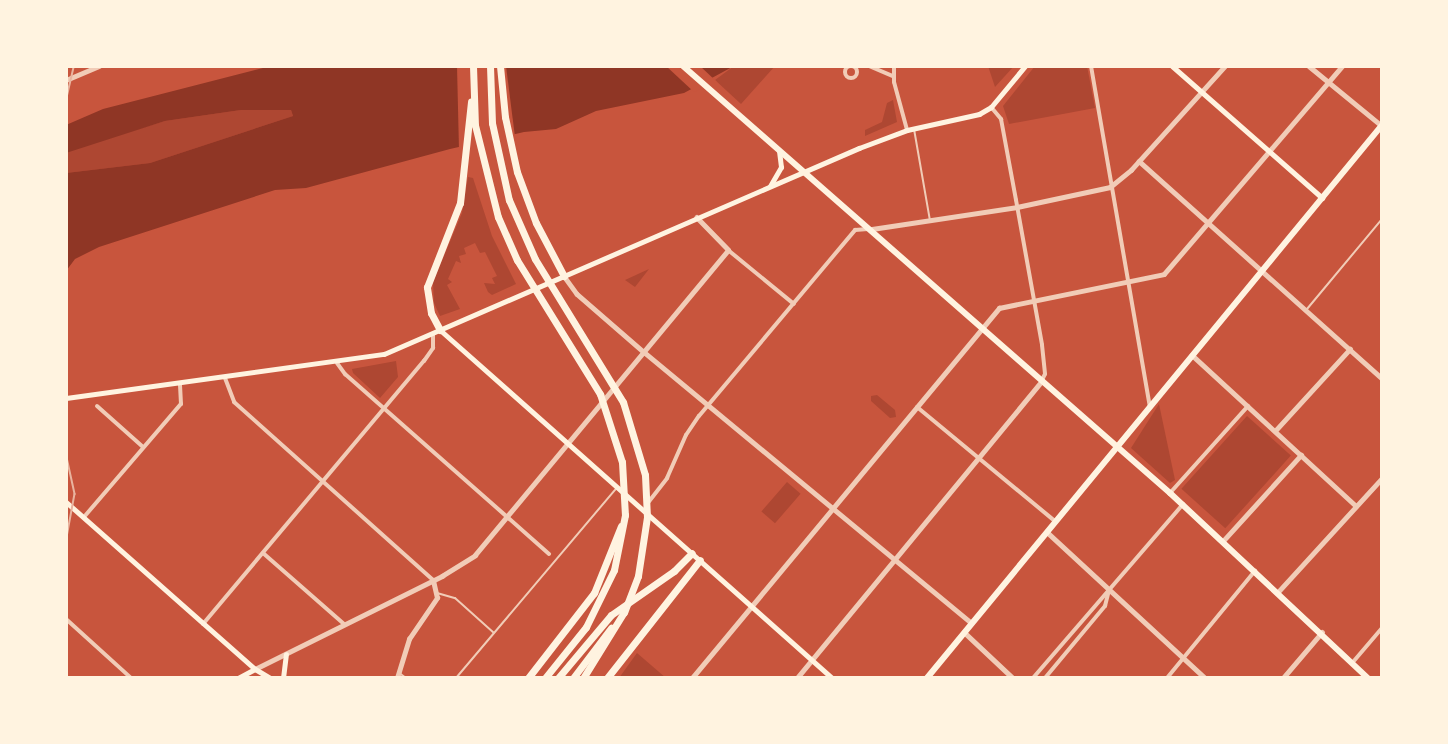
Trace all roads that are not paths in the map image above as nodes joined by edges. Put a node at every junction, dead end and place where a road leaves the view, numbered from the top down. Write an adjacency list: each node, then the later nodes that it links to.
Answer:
1 (99, 66): 15 (street)
2 (473, 66): 17 (highway)
3 (490, 66): 91 (highway)
4 (500, 66): 37 (highway)
5 (683, 66): 22 (main road)
6 (869, 66): 14 (street)
7 (894, 66): 14 (street)
8 (1025, 66): 19 (main road)
9 (1091, 66): 27 (street)
10 (1172, 66): 18 (main road)
11 (1225, 66): 18 (street)
12 (1309, 66): 16 (street)
13 (1342, 66): 16 (street)
14 (893, 76): 21 (street)
15 (66, 80)
16 (1328, 82): 20 (street); 23 (street)
17 (473, 90): 43 (highway); 74 (highway)
18 (1199, 90): 23 (main road); 24 (street)
19 (991, 107): 21 (main road); 29 (street)
20 (1382, 125): 28 (main road)
21 (910, 130): 25 (main road); 32 (lane)
22 (778, 148): 25 (main road); 26 (main road)
23 (1269, 151): 28 (main road); 33 (street)
24 (1139, 161): 27 (street); 33 (street)
25 (806, 171): 26 (main road); 34 (main road)
26 (770, 187): 30 (main road)
27 (1110, 187): 29 (street); 38 (street)
28 (1322, 198): 36 (main road)
29 (1017, 207): 32 (street); 39 (street)
30 (696, 218): 35 (street); 37 (main road)
31 (1382, 219): 41 (lane)
32 (930, 222): 34 (street)
33 (1208, 222): 36 (street); 38 (street)
34 (872, 229): 40 (street); 42 (main road)
35 (728, 250): 40 (street); 45 (street)
36 (1262, 269): 41 (street); 46 (main road)
37 (564, 276): 43 (main road); 45 (street)
38 (1127, 282): 39 (street); 57 (street)
39 (1034, 298): 42 (street); 50 (street)
40 (794, 304): 53 (street)
41 (1307, 309): 44 (street)
42 (982, 328): 50 (main road); 56 (street)
43 (436, 332): 47 (main road); 58 (street); 60 (main road)
44 (1350, 349): 49 (street); 59 (street)
45 (644, 352): 53 (street); 60 (street)
46 (1192, 355): 55 (street); 57 (main road)
47 (338, 363): 48 (main road); 58 (street)
48 (225, 378): 51 (main road); 66 (street)
49 (1382, 378)
50 (1041, 381): 62 (main road); 64 (street)
51 (180, 383): 52 (main road); 61 (street)
52 (66, 398)
53 (708, 405): 72 (street); 73 (street)
54 (97, 406): 61 (street)
55 (1248, 406): 59 (street); 68 (street)
56 (917, 407): 64 (street); 72 (street)
57 (1150, 407): 62 (main road)
58 (383, 408): 66 (street); 75 (street)
59 (1275, 431): 63 (street)
60 (569, 443): 67 (main road); 75 (street)
61 (143, 447): 76 (street)
62 (1118, 448): 68 (main road); 77 (main road)
63 (1301, 455): 71 (street); 79 (street)
64 (979, 459): 77 (street); 83 (street)
65 (1382, 478): 71 (street)
66 (323, 480): 80 (street); 86 (street)
67 (617, 487): 73 (main road); 99 (lane)
68 (1170, 493): 70 (main road)
69 (66, 502): 76 (main road)
70 (1183, 504): 79 (main road); 87 (street)
71 (1356, 506): 88 (street)
72 (834, 508): 83 (street); 90 (street)
73 (643, 509): 81 (main road)
74 (625, 515): 113 (highway); 114 (highway)
75 (506, 517): 82 (street); 86 (street)
76 (83, 518): 94 (main road)
77 (1056, 521): 78 (main road)
78 (1047, 531): 87 (street); 93 (main road)
79 (1223, 541): 85 (main road)
80 (263, 553): 94 (street); 95 (street)
81 (692, 553): 84 (main road); 115 (highway)
82 (549, 554)
83 (895, 559): 93 (street); 102 (street)
84 (700, 560): 90 (main road); 118 (highway)
85 (1255, 571): 88 (main road); 101 (street)
86 (433, 580): 89 (street); 95 (street)
87 (1109, 589): 101 (street); 124 (street); 125 (street)
88 (1278, 592): 98 (main road)
89 (437, 593): 99 (lane); 105 (street)
90 (752, 606): 102 (main road); 119 (street)
91 (624, 612): 116 (highway); 117 (highway)
92 (66, 619): 106 (street)
93 (972, 623): 97 (main road)
94 (203, 624): 104 (main road)
95 (344, 624): 100 (street)
96 (1382, 628): 103 (street)
97 (964, 632): 122 (main road); 123 (street)
98 (1322, 632): 103 (main road); 128 (street)
99 (494, 633): 112 (lane)
100 (286, 654): 104 (street); 109 (main road)
101 (1183, 658): 126 (street); 127 (street)
102 (812, 659): 120 (street); 121 (main road)
103 (1353, 662): 129 (main road)
104 (255, 669): 107 (main road); 108 (main road)
105 (398, 672): 110 (street); 111 (lane)
106 (131, 678)
107 (238, 678)
108 (270, 678)
109 (284, 678)
110 (397, 678)
111 (406, 678)
112 (456, 678)
113 (528, 678)
114 (544, 678)
115 (558, 678)
116 (573, 678)
117 (583, 678)
118 (607, 678)
119 (692, 678)
120 (796, 678)
121 (832, 678)
122 (927, 678)
123 (1013, 678)
124 (1033, 678)
125 (1045, 678)
126 (1167, 678)
127 (1205, 678)
128 (1283, 678)
129 (1368, 678)

